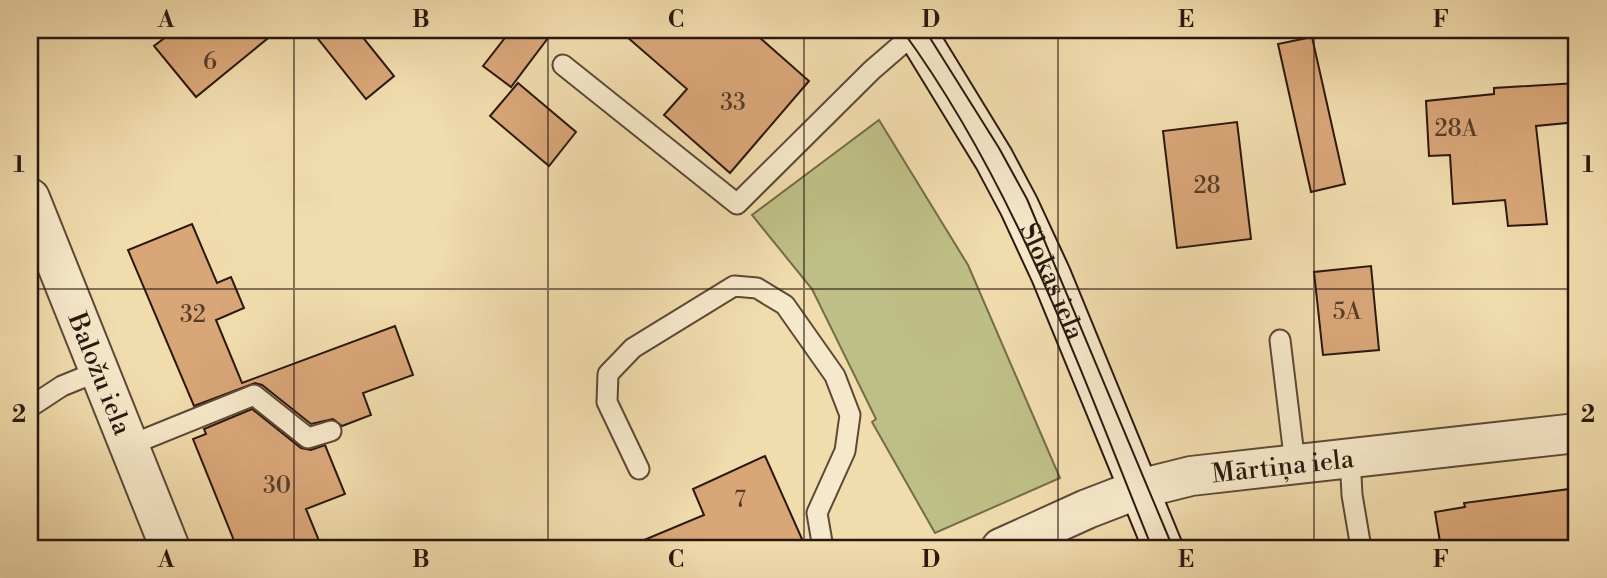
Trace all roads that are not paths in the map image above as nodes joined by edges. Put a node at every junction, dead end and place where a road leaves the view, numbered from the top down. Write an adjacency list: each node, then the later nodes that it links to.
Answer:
1 (916, 31): 2 (lane); 13 (street, Slokas iela)
2 (563, 65)
3 (30, 198): 5 (street, Baložu iela)
4 (1280, 340): 11 (lane)
5 (99, 371): 6 (lane); 9 (street, Baložu iela)
6 (30, 407)
7 (331, 431): 9 (lane)
8 (1577, 433): 10 (street, Mārtiņa iela)
9 (128, 446): 14 (street, Baložu iela)
10 (1350, 457): 11 (street, Mārtiņa iela); 18 (lane)
11 (1295, 464): 13 (street, Mārtiņa iela)
12 (639, 469): 15 (lane)
13 (1139, 489): 16 (street, Mārtiņa iela); 17 (street, Slokas iela)
14 (170, 548)
15 (823, 548)
16 (1001, 548)
17 (1163, 548)
18 (1361, 548)

